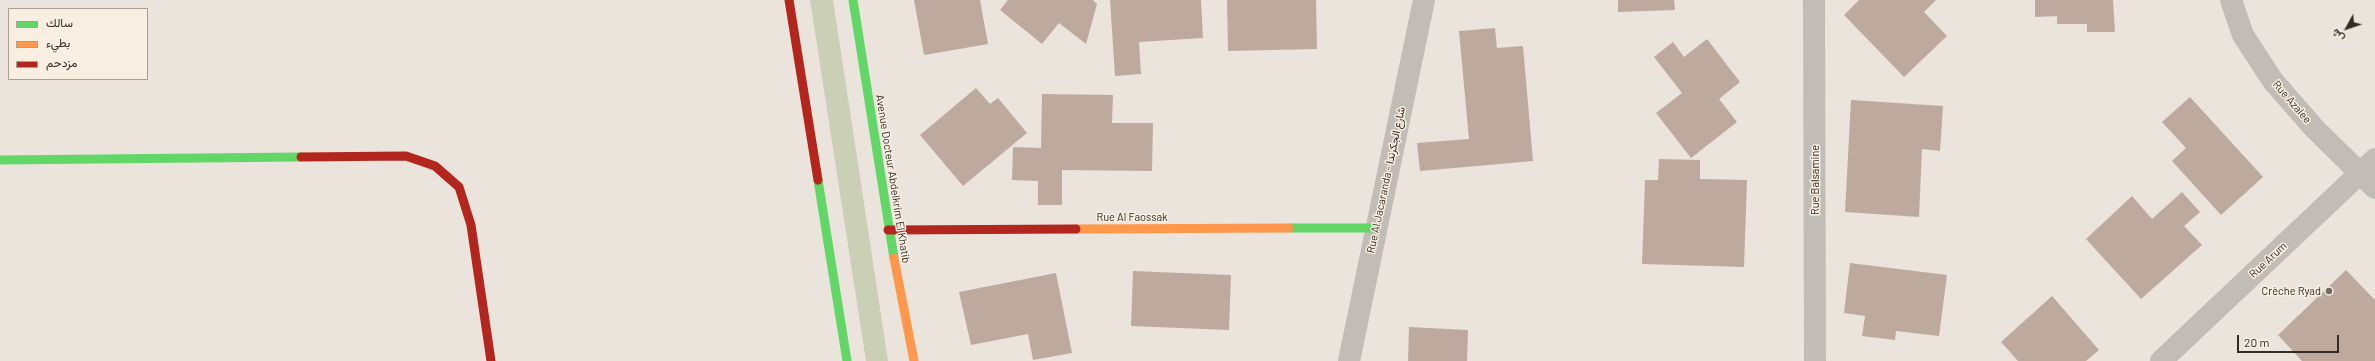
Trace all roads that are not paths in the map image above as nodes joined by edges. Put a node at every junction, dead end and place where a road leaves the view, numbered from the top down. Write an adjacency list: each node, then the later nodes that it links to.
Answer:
1 (789, 0): 12 (street)
2 (853, 0): 10 (street, Avenue Docteur Abdelkrim El Khatib)
3 (1424, 0): 9 (street, Rue Al Jacaranda - شارع الجكرندا)
4 (1814, 0): 15 (street, Rue Balsamine)
5 (2230, 0): 7 (street, Rue Azalee)
6 (0, 160): 11 (street)
7 (2368, 166): 8 (street, Rue Azalee); 16 (street, Rue Arum)
8 (2375, 188)
9 (1376, 228): 10 (street, Rue Al Faossak); 14 (street, Rue Al Jacaranda - شارع الجكرندا)
10 (888, 230): 13 (street, Avenue Docteur Abdelkrim El Khatib)
11 (491, 361)
12 (847, 361)
13 (914, 361)
14 (1349, 361)
15 (1815, 361)
16 (2161, 361)

